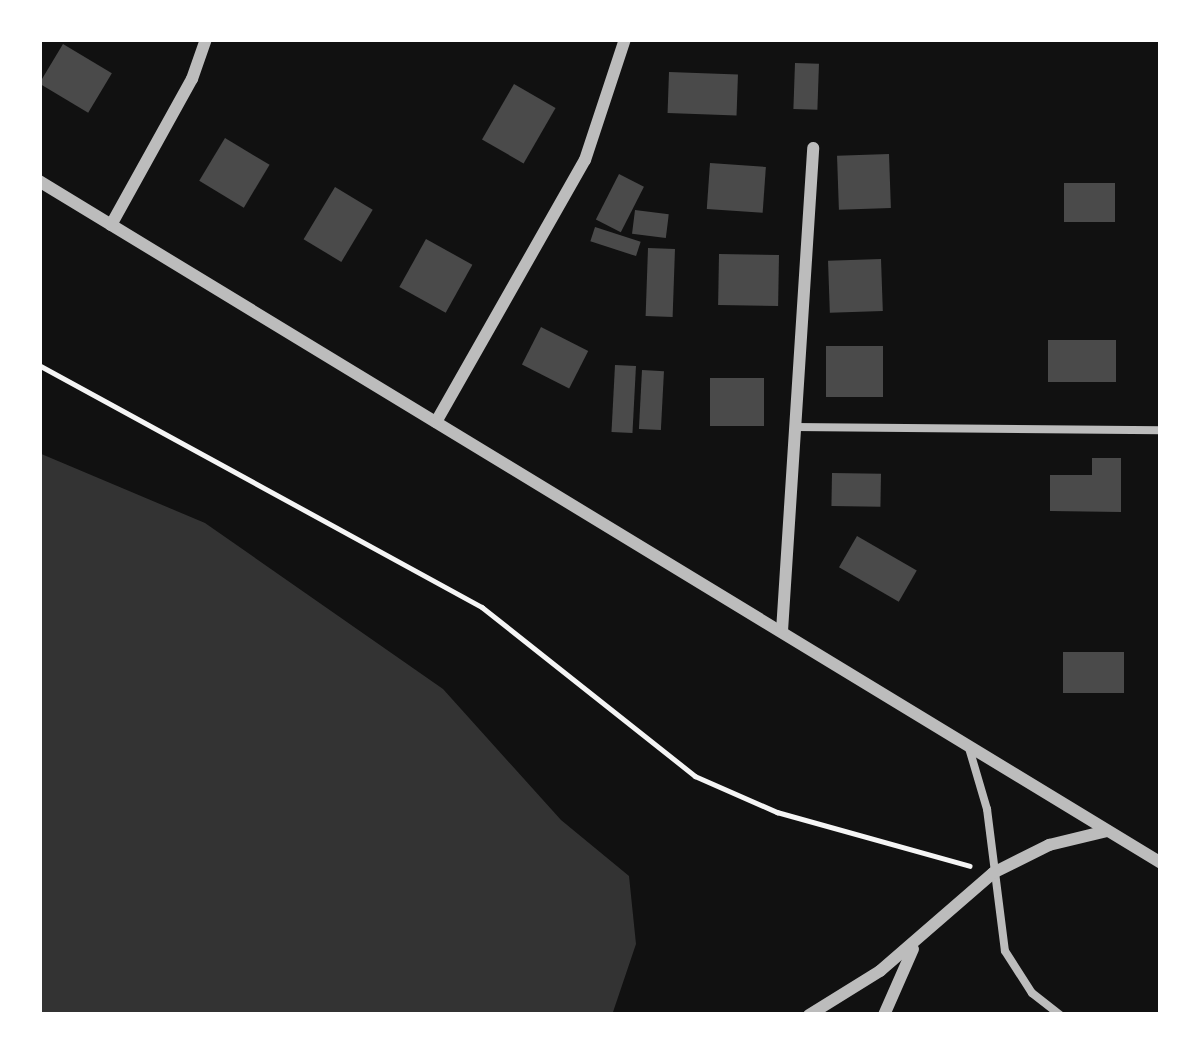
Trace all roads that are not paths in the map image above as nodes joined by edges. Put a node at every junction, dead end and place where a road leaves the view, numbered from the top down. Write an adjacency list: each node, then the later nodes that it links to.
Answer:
1 (206, 39): 5 (street)
2 (625, 39): 6 (street)
3 (813, 148): 7 (street)
4 (39, 181): 5 (street)
5 (111, 225): 6 (street)
6 (436, 422): 9 (street)
7 (793, 427): 8 (lane); 9 (street)
8 (1161, 430)
9 (782, 632): 10 (street)
10 (968, 745): 11 (street); 13 (lane)
11 (1108, 831): 12 (street); 13 (street)
12 (1161, 863)
13 (993, 872): 14 (street); 17 (lane)
14 (916, 942): 15 (street); 16 (street)
15 (809, 1015)
16 (884, 1015)
17 (1060, 1015)

